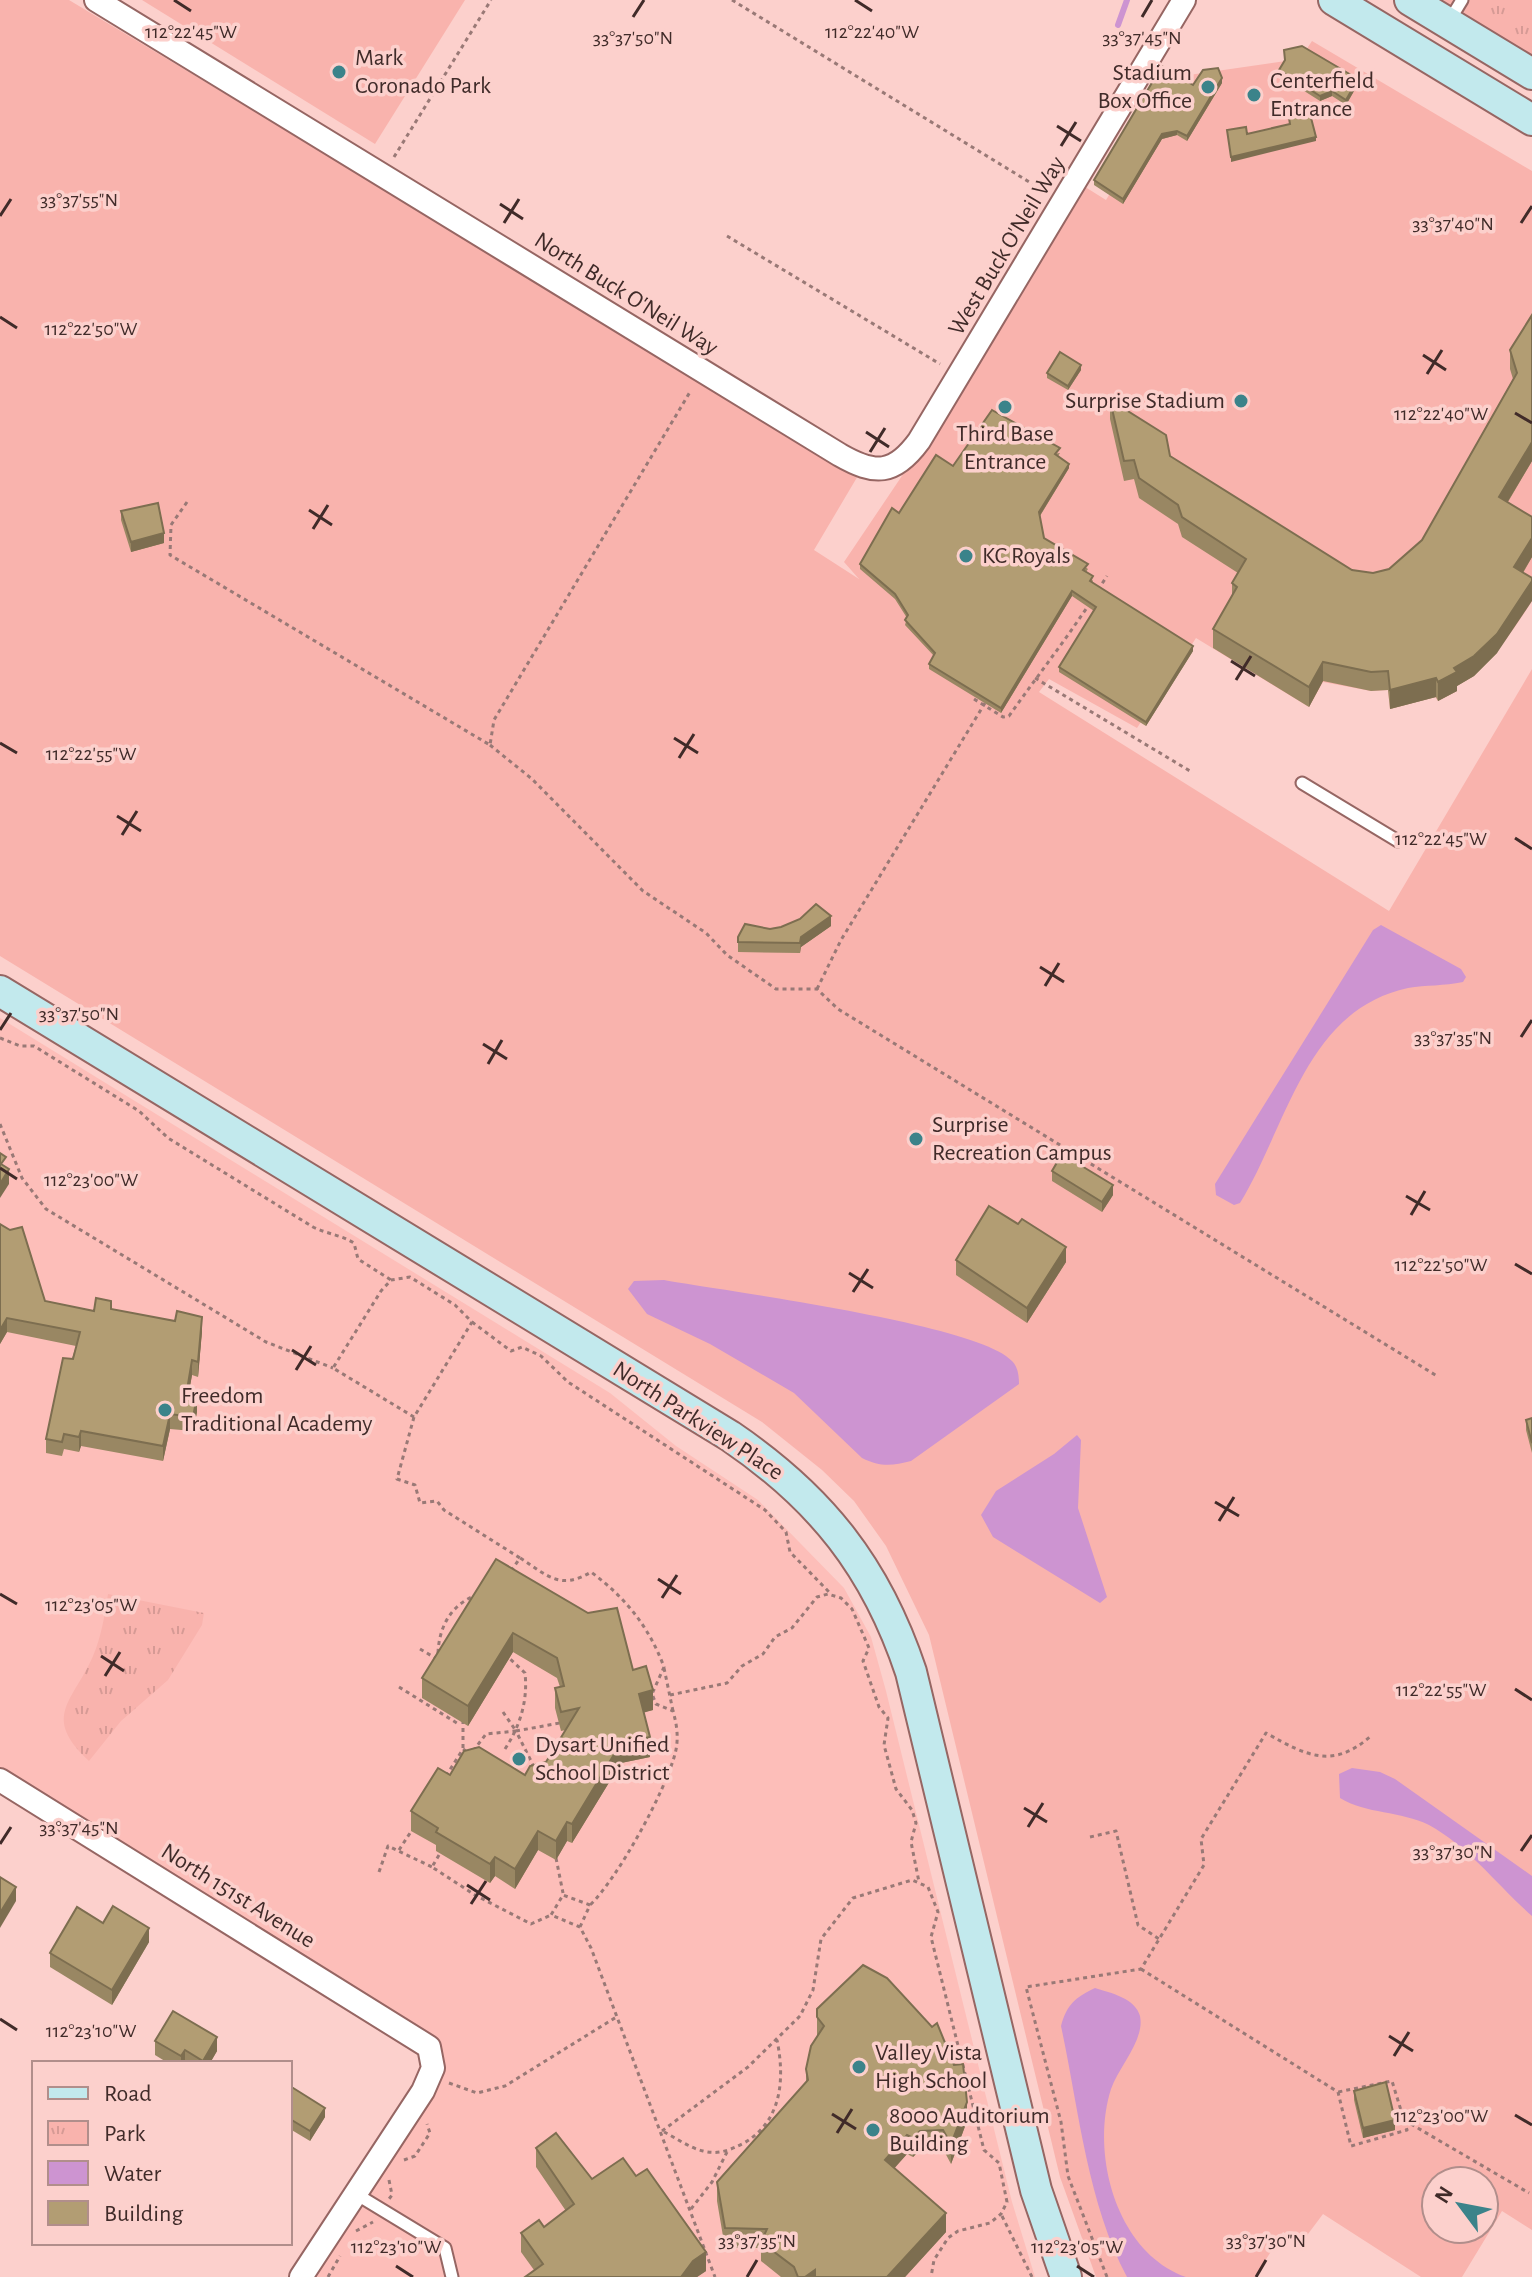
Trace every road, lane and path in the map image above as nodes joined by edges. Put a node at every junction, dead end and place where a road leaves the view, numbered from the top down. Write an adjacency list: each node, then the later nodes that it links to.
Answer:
1 (96, 0): 15 (street, North Buck O'Neil Way)
2 (491, 0): 10 (path)
3 (732, 0): 11 (path)
4 (1184, 0): 11 (street, West Buck O'Neil Way)
5 (1334, 0): 9 (street)
6 (1410, 0): 7 (street)
7 (1455, 12): 8 (street)
8 (1532, 74)
9 (1532, 120)
10 (389, 165)
11 (1064, 203): 13 (street, West Buck O'Neil Way)
12 (727, 236): 13 (path)
13 (960, 375): 15 (street, West Buck O'Neil Way)
14 (690, 392): 21 (path)
15 (887, 468)
16 (187, 502): 21 (path)
17 (1107, 576): 18 (path)
18 (1035, 677): 20 (path); 22 (path)
19 (974, 699): 20 (path)
20 (984, 704): 25 (path)
21 (490, 745): 25 (path)
22 (1190, 771)
23 (1302, 783): 24 (lane)
24 (1398, 841)
25 (817, 989): 34 (path)
26 (0, 991): 94 (street, North Parkview Place)
27 (0, 1038): 31 (path)
28 (0, 1124): 30 (path)
29 (0, 1141): 30 (path)
30 (9, 1147): 33 (path)
31 (391, 1280): 32 (path); 33 (path)
32 (472, 1322): 35 (path); 38 (path)
33 (333, 1368): 35 (path)
34 (1437, 1376)
35 (414, 1417): 36 (path)
36 (520, 1558): 37 (path); 42 (path)
37 (505, 1579)
38 (831, 1594): 44 (path); 64 (path)
39 (480, 1595): 40 (path)
40 (420, 1649)
41 (505, 1655): 50 (path)
42 (664, 1667): 44 (path); 45 (path)
43 (399, 1687): 49 (path)
44 (670, 1695): 45 (path)
45 (673, 1711): 66 (path)
46 (503, 1712): 50 (path)
47 (468, 1713): 49 (path)
48 (572, 1719): 50 (path)
49 (460, 1725): 52 (path)
50 (516, 1731): 52 (path); 53 (path); 54 (path)
51 (1372, 1735): 69 (path)
52 (463, 1749): 56 (path)
53 (505, 1749)
54 (535, 1778)
55 (0, 1780): 73 (street, North 151st Avenue)
56 (439, 1787)
57 (415, 1825): 59 (path)
58 (1090, 1837): 69 (path)
59 (399, 1850): 62 (path); 63 (path)
60 (554, 1850): 65 (path)
61 (439, 1855): 62 (path)
62 (432, 1867): 67 (path)
63 (379, 1872)
64 (919, 1882): 72 (path); 85 (path)
65 (563, 1895): 66 (path); 67 (path)
66 (590, 1905): 68 (path)
67 (551, 1915): 68 (path)
68 (580, 1927): 71 (path)
69 (1159, 1939): 70 (path)
70 (1141, 1969): 74 (path); 95 (path)
71 (618, 2016): 73 (path); 77 (path)
72 (777, 2040): 77 (path); 78 (path)
73 (431, 2072): 82 (street)
74 (1338, 2092): 76 (path); 76 (path)
75 (425, 2118): 79 (path)
76 (1404, 2120): 81 (path)
77 (662, 2131): 78 (path); 84 (path)
78 (727, 2152): 84 (path)
79 (401, 2161)
80 (390, 2170): 83 (path)
81 (1529, 2193)
82 (356, 2194): 83 (lane); 88 (street)
83 (382, 2210): 86 (path); 90 (lane)
84 (690, 2210): 91 (path)
85 (1001, 2214): 92 (path); 93 (path)
86 (348, 2237)
87 (341, 2249): 89 (path)
88 (301, 2277)
89 (328, 2277)
90 (452, 2277)
91 (715, 2277)
92 (931, 2277)
93 (1032, 2277)
94 (1066, 2277)
95 (1107, 2277)

